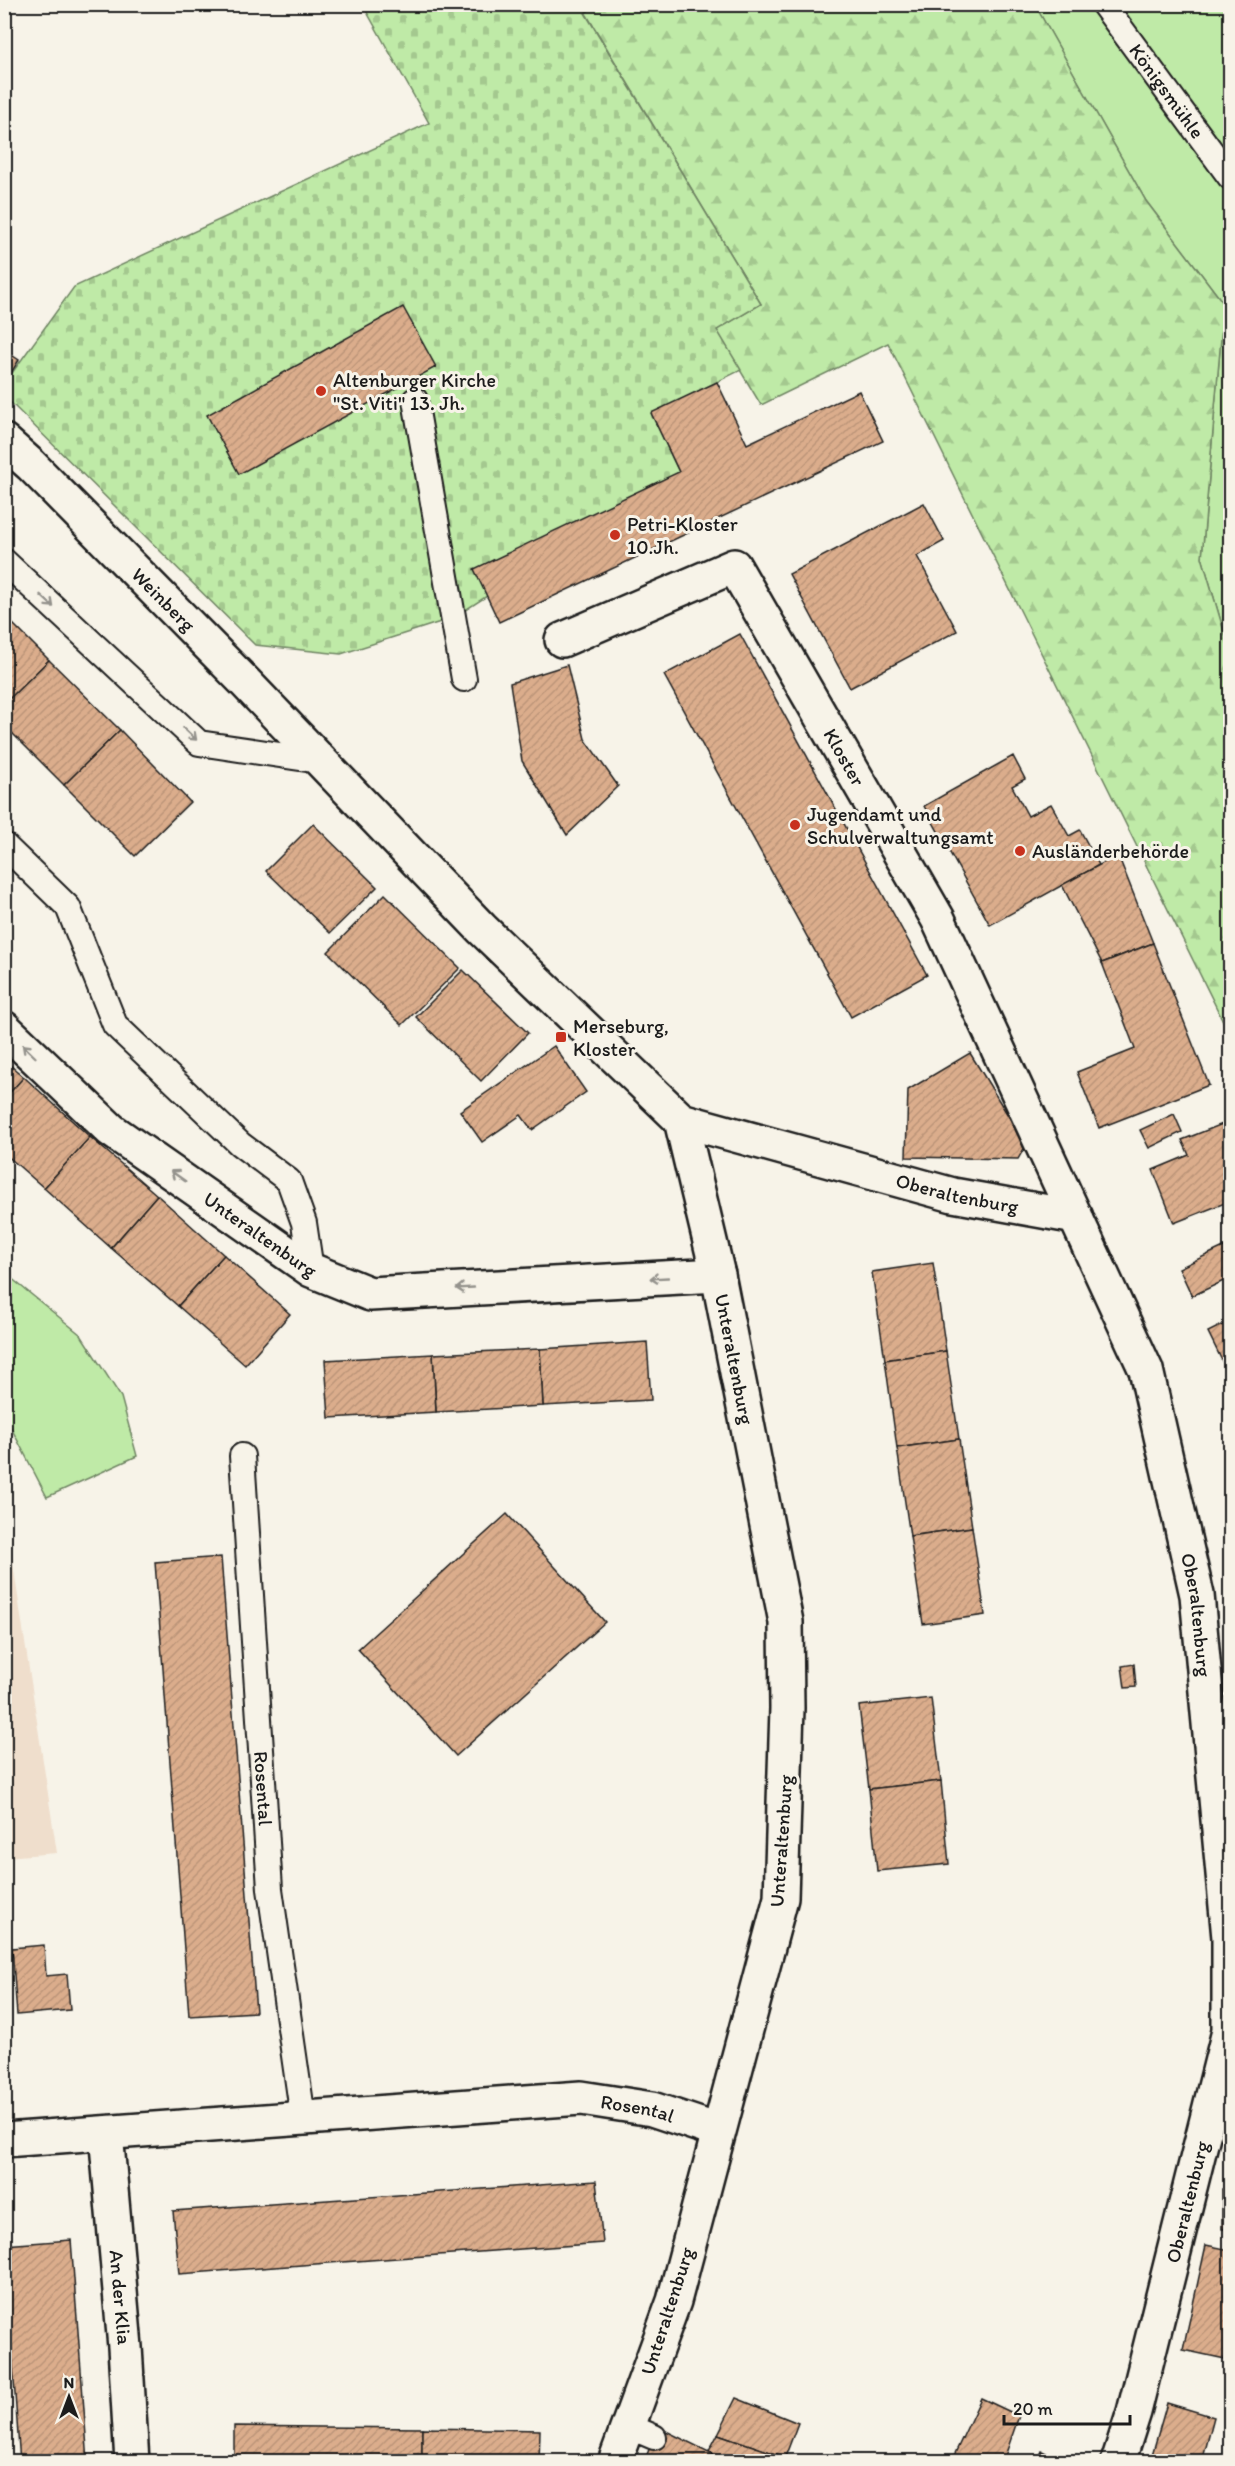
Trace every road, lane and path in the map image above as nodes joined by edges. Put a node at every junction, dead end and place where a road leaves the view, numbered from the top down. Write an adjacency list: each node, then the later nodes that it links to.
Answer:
1 (1103, 4): 2 (lane, Königsmühle)
2 (1230, 177)
3 (415, 400): 7 (lane)
4 (4, 441): 8 (street, Weinberg)
5 (4, 561): 8 (lane, one-way to 8)
6 (562, 640): 12 (street, Kloster)
7 (464, 679)
8 (320, 761): 11 (street)
9 (4, 844): 13 (lane)
10 (4, 1028): 13 (street, Unteraltenburg, one-way to 10)
11 (681, 1120): 12 (street, Oberaltenburg); 14 (street, Unteraltenburg)
12 (1076, 1217): 22 (street, Oberaltenburg)
13 (311, 1270): 14 (street, Unteraltenburg, one-way to 13)
14 (718, 1275): 17 (street, Unteraltenburg)
15 (242, 1455): 16 (lane, Rosental)
16 (303, 2118): 17 (street, Rosental); 18 (street, Rosental)
17 (718, 2131): 21 (street, Unteraltenburg)
18 (106, 2133): 19 (street, Rosental); 20 (street, An der Klia)
19 (4, 2140)
20 (132, 2462)
21 (615, 2462)
22 (1118, 2462)

